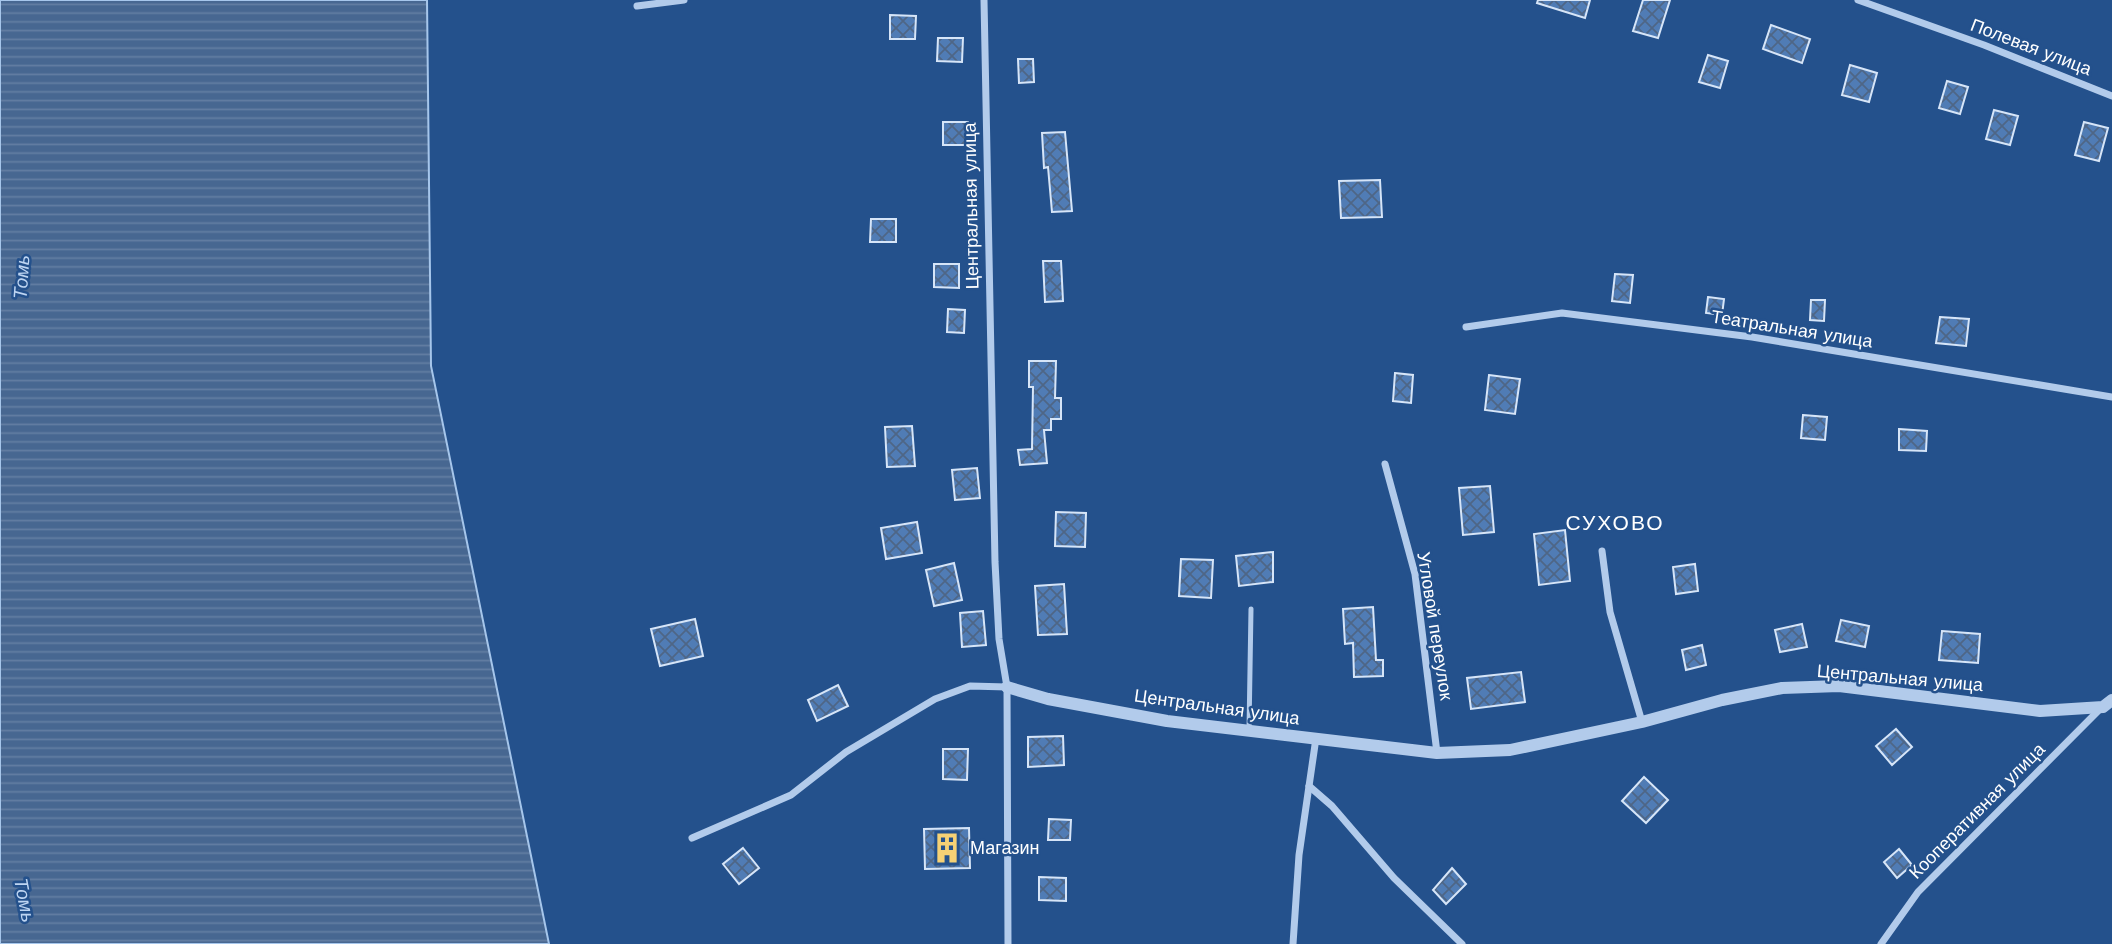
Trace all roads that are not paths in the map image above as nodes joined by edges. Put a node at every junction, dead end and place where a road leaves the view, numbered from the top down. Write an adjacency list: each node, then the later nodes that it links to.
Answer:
1 (684, 0): 4 (street)
2 (984, 0): 11 (street, Центральная улица)
3 (1858, 0): 5 (street, Полевая улица)
4 (637, 6)
5 (2112, 96)
6 (1466, 327): 7 (street, Театральная улица)
7 (2112, 397)
8 (1385, 464): 16 (street, Угловой переулок)
9 (1602, 551): 13 (street)
10 (1251, 609): 14 (lane)
11 (1007, 687): 14 (street, Центральная улица); 18 (street); 19 (street)
12 (2108, 703): 13 (street, Центральная улица); 22 (street, Кооперативная улица)
13 (1642, 722): 16 (street, Центральная улица)
14 (1249, 730): 15 (street, Центральная улица)
15 (1316, 738): 16 (street, Центральная улица); 17 (street)
16 (1437, 753)
17 (1309, 786): 20 (street); 21 (street)
18 (692, 838)
19 (1009, 944)
20 (1293, 944)
21 (1462, 944)
22 (1881, 944)

